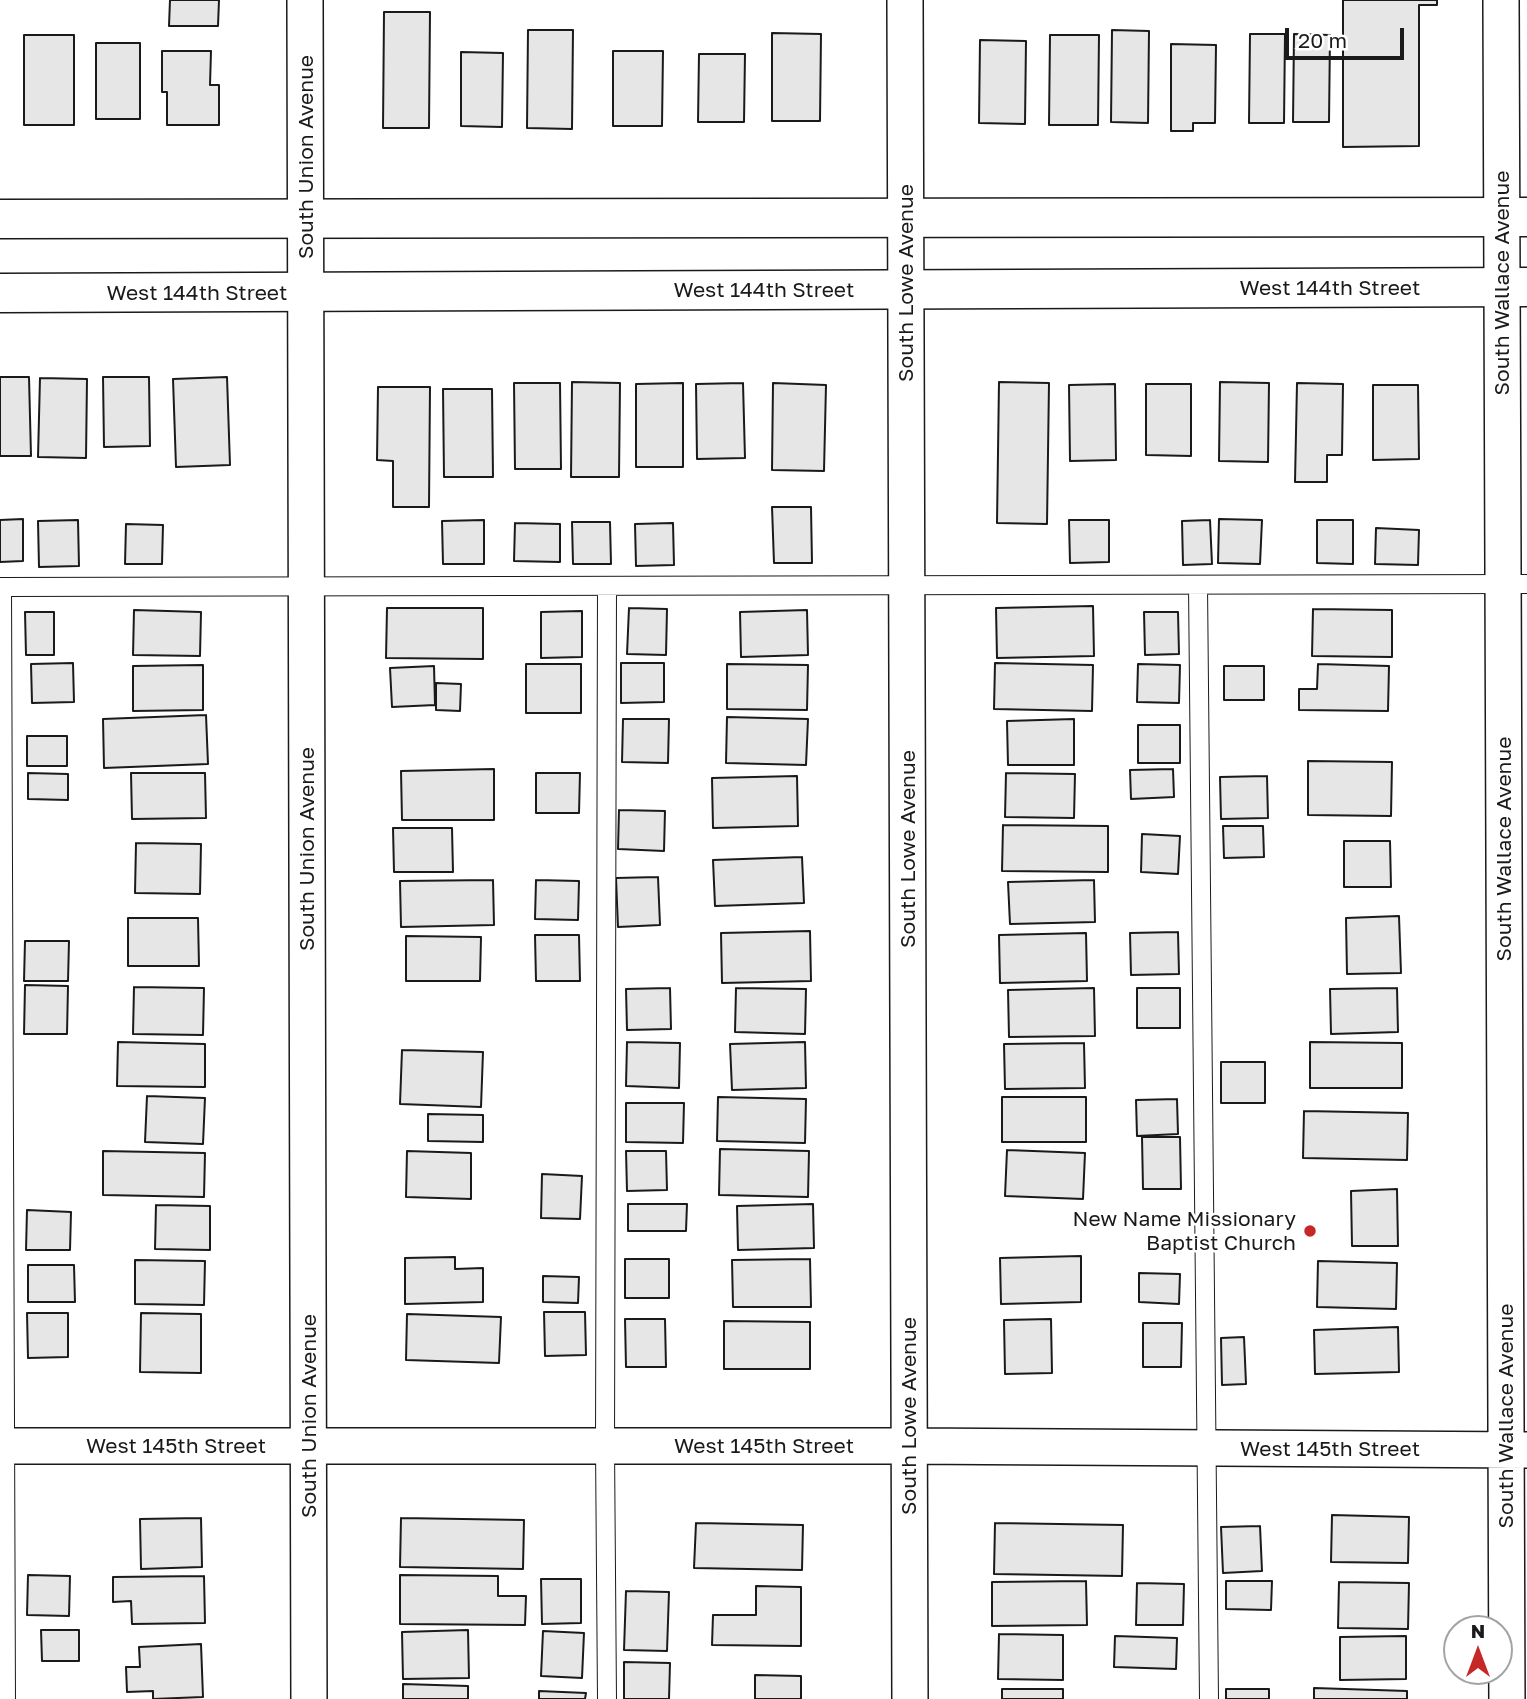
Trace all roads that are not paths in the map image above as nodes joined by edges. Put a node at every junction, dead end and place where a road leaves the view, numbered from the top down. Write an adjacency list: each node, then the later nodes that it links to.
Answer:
1 (305, 0): 7 (street, South Union Avenue)
2 (905, 0): 4 (street, South Lowe Avenue)
3 (1501, 0): 5 (street, South Wallace Avenue)
4 (906, 217): 5 (street); 7 (street); 9 (street, South Lowe Avenue)
5 (1515, 217): 8 (street, South Wallace Avenue)
6 (0, 219): 7 (street)
7 (306, 219): 11 (street, South Union Avenue)
8 (1515, 287): 9 (street, West 144th Street); 12 (street, South Wallace Avenue)
9 (906, 289): 11 (street, West 144th Street); 15 (street, South Lowe Avenue)
10 (0, 293): 11 (street, West 144th Street)
11 (306, 293): 17 (street, South Union Avenue)
12 (1515, 584): 13 (lane); 23 (street, South Wallace Avenue)
13 (1198, 585): 15 (lane); 22 (lane)
14 (607, 586): 15 (lane); 17 (lane); 20 (lane)
15 (907, 586): 21 (street, South Lowe Avenue)
16 (1, 587): 17 (lane); 19 (lane)
17 (306, 587): 18 (street, South Union Avenue)
18 (309, 1445): 19 (street, West 145th Street); 20 (street, West 145th Street); 25 (street, South Union Avenue)
19 (3, 1446): 24 (lane)
20 (605, 1446): 21 (street, West 145th Street); 26 (lane)
21 (909, 1446): 22 (street, West 145th Street); 27 (street, South Lowe Avenue)
22 (1207, 1448): 23 (street, West 145th Street); 28 (lane)
23 (1516, 1450): 29 (street, South Wallace Avenue)
24 (6, 1699)
25 (309, 1699)
26 (607, 1699)
27 (909, 1699)
28 (1209, 1699)
29 (1507, 1699)

